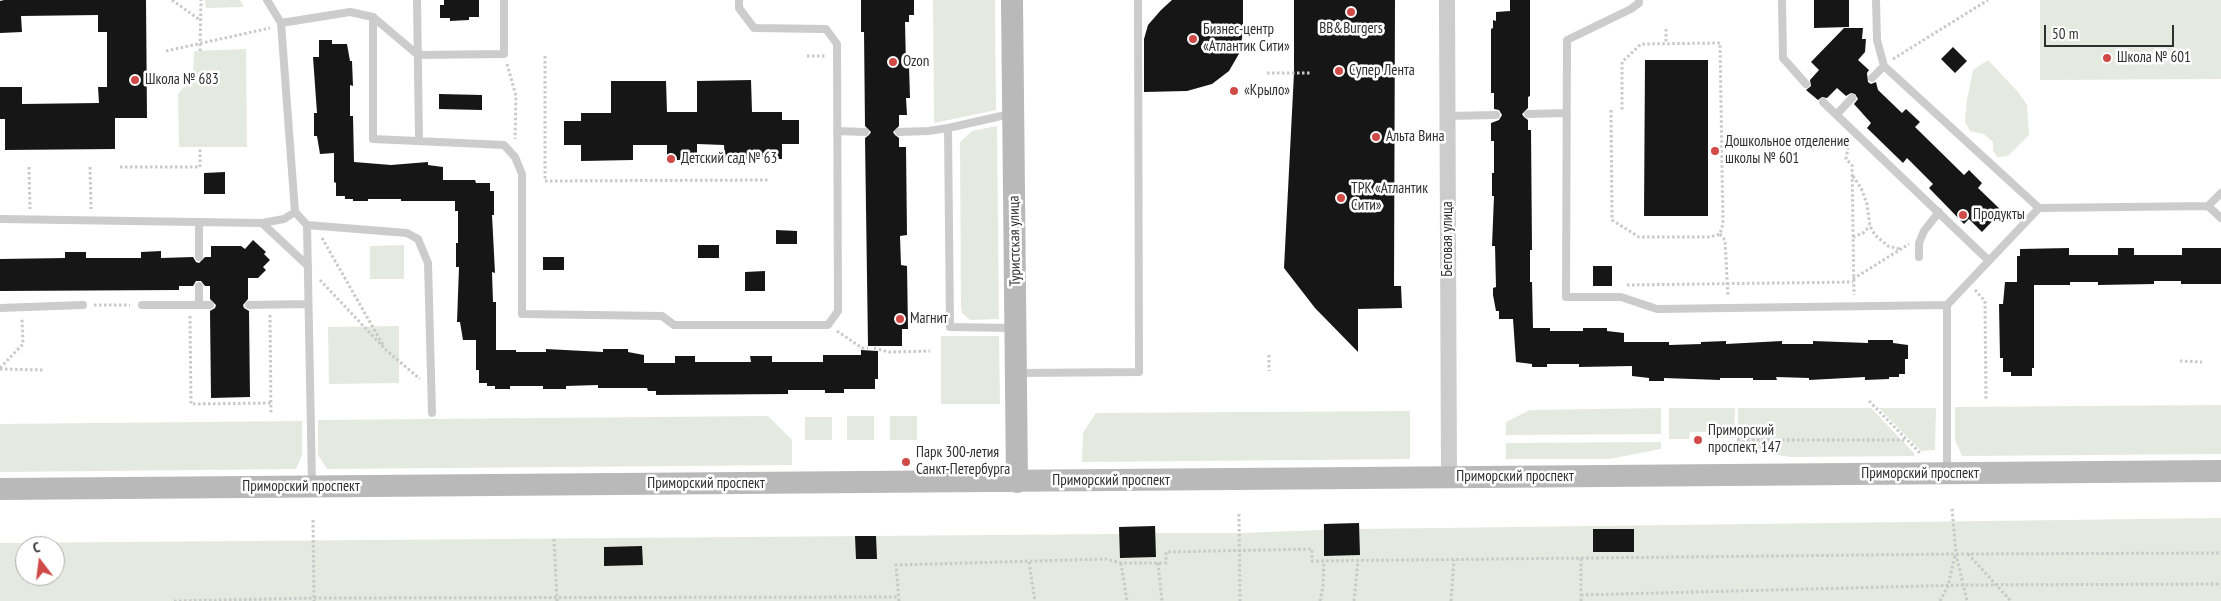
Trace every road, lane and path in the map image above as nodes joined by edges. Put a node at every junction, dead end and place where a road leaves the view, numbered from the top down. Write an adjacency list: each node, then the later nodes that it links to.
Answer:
1 (172, 0): 15 (path)
2 (201, 0): 15 (path)
3 (267, 0): 16 (lane)
4 (417, 0): 23 (lane)
5 (504, 0): 22 (lane)
6 (739, 0): 26 (lane)
7 (1012, 0): 36 (street, Туристская улица)
8 (1138, 0): 106 (lane)
9 (1446, 0): 41 (street, Беговая улица)
10 (1639, 0): 37 (lane)
11 (1782, 0): 31 (lane)
12 (1876, 0): 27 (lane)
13 (1988, 0): 27 (path)
14 (373, 17): 16 (lane); 23 (lane); 47 (lane)
15 (201, 21): 18 (path)
16 (281, 23): 18 (path); 58 (lane)
17 (1666, 29): 19 (path)
18 (200, 43): 20 (path); 21 (path)
19 (1666, 43): 35 (path); 68 (path)
20 (166, 51)
21 (200, 51)
22 (504, 54): 23 (lane); 49 (path)
23 (418, 55): 47 (lane)
24 (545, 56): 54 (path)
25 (806, 56): 26 (path)
26 (837, 56): 44 (lane)
27 (1884, 66): 30 (lane); 57 (lane)
28 (1267, 73): 29 (path)
29 (1312, 73)
30 (1872, 78)
31 (1806, 84)
32 (1852, 98): 39 (lane)
33 (1823, 102): 39 (lane)
34 (1611, 110): 68 (path)
35 (1622, 110)
36 (1014, 113): 42 (lane); 95 (street, Туристская улица)
37 (1566, 113): 38 (lane); 93 (lane)
38 (1528, 114)
39 (1837, 114): 43 (lane)
40 (1496, 115): 41 (lane)
41 (1447, 116): 118 (street, Беговая улица)
42 (948, 128): 46 (lane); 95 (lane)
43 (1850, 128): 53 (path); 59 (lane)
44 (837, 131): 45 (lane); 94 (lane)
45 (865, 132)
46 (899, 132)
47 (419, 140): 49 (lane)
48 (200, 147): 52 (path)
49 (515, 157): 94 (lane)
50 (29, 167): 62 (path)
51 (90, 167): 63 (path)
52 (120, 167)
53 (1852, 175): 67 (path); 69 (path)
54 (768, 180)
55 (2221, 193): 56 (lane)
56 (2208, 206): 57 (lane); 60 (lane)
57 (2039, 208): 74 (lane)
58 (294, 212): 65 (lane); 66 (lane)
59 (1939, 212): 70 (lane); 74 (lane)
60 (2221, 218)
61 (0, 219): 62 (lane)
62 (30, 219): 63 (lane)
63 (92, 221): 64 (lane)
64 (199, 222): 65 (lane); 72 (lane)
65 (262, 223): 75 (lane)
66 (307, 225): 75 (lane); 98 (path); 107 (lane)
67 (1870, 226): 69 (path); 71 (path)
68 (1720, 234): 78 (path)
69 (1853, 237): 76 (path)
70 (1919, 243): 71 (path); 73 (lane)
71 (1900, 249): 76 (path)
72 (199, 257)
73 (1919, 257)
74 (1988, 260): 77 (lane)
75 (308, 266): 81 (lane); 98 (path)
76 (1853, 280): 78 (path); 90 (path)
77 (1968, 282): 89 (lane); 108 (path)
78 (1727, 284): 79 (path); 93 (path)
79 (1621, 285)
80 (199, 286): 85 (lane)
81 (308, 304): 88 (lane); 120 (lane)
82 (83, 305): 83 (path); 92 (lane)
83 (142, 305): 84 (lane)
84 (190, 305): 85 (lane); 110 (path)
85 (199, 305): 86 (lane)
86 (210, 305)
87 (248, 305): 88 (lane)
88 (270, 305): 110 (path)
89 (1947, 305): 90 (lane); 117 (lane)
90 (1854, 306): 93 (lane)
91 (0, 308): 92 (lane)
92 (21, 308): 103 (path)
93 (1728, 308)
94 (828, 325): 96 (path)
95 (1016, 328): 106 (street, Туристская улица)
96 (868, 348)
97 (874, 348): 99 (path)
98 (386, 350): 107 (path)
99 (930, 351)
100 (1269, 355): 105 (path)
101 (2180, 362): 102 (path)
102 (2202, 362)
103 (0, 369): 104 (path)
104 (43, 370)
105 (1269, 371)
106 (1016, 373): 119 (street, Туристская улица)
107 (431, 396): 111 (lane)
108 (1986, 400)
109 (1869, 401): 114 (path)
110 (271, 403): 112 (path)
111 (432, 413)
112 (271, 414)
113 (1736, 440): 114 (path)
114 (1906, 440): 115 (path)
115 (1926, 454)
116 (2221, 471): 117 (street, Приморский проспект)
117 (1947, 474): 118 (street, Приморский проспект)
118 (1449, 478): 119 (street, Приморский проспект)
119 (1017, 482): 120 (street, Приморский проспект)
120 (312, 487): 121 (street, Приморский проспект)
121 (0, 489)
122 (1952, 509): 128 (path)
123 (1239, 514): 126 (path)
124 (313, 520): 143 (path)
125 (554, 539): 144 (path)
126 (1240, 551): 132 (path); 136 (path); 149 (path)
127 (2221, 553): 129 (path)
128 (1956, 554): 129 (path); 130 (path); 138 (path); 139 (path)
129 (1968, 554): 140 (path)
130 (1581, 558): 131 (path); 141 (path)
131 (1454, 560): 133 (path); 152 (path)
132 (1324, 561): 133 (path); 150 (path)
133 (1358, 561): 151 (path)
134 (1029, 562): 135 (path); 142 (path); 146 (path)
135 (1121, 563): 136 (path); 147 (path)
136 (1158, 563): 148 (path)
137 (2221, 584): 140 (path)
138 (1963, 585): 139 (path); 140 (path); 155 (path)
139 (1948, 586): 141 (path); 154 (path)
140 (1996, 586): 156 (path)
141 (1581, 595): 153 (path)
142 (898, 599): 144 (path)
143 (315, 600): 144 (path); 145 (path)
144 (557, 600)
145 (174, 601)
146 (1035, 601)
147 (1127, 601)
148 (1162, 601)
149 (1240, 601)
150 (1320, 601)
151 (1354, 601)
152 (1451, 601)
153 (1581, 601)
154 (1940, 601)
155 (1967, 601)
156 (2011, 601)

